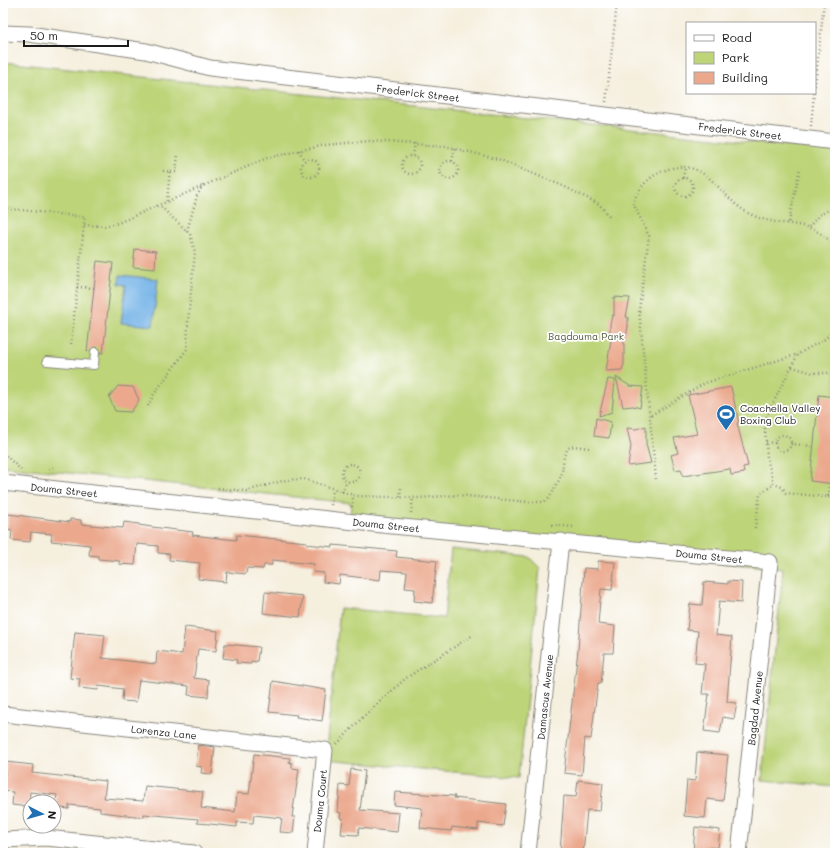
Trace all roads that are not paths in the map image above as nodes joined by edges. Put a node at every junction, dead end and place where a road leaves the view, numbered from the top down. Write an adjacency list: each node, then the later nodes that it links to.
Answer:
1 (3, 32): 2 (street, Frederick Street)
2 (835, 142)
3 (95, 352): 4 (lane)
4 (47, 361)
5 (3, 483): 6 (street, Douma Street)
6 (561, 541): 7 (street, Douma Street); 13 (street, Damascus Avenue)
7 (770, 562): 14 (street, Bagdad Avenue)
8 (3, 714): 9 (street, Lorenza Lane)
9 (325, 750): 12 (street, Douma Court)
10 (3, 840): 11 (street)
11 (194, 853)
12 (315, 853)
13 (528, 853)
14 (739, 853)

